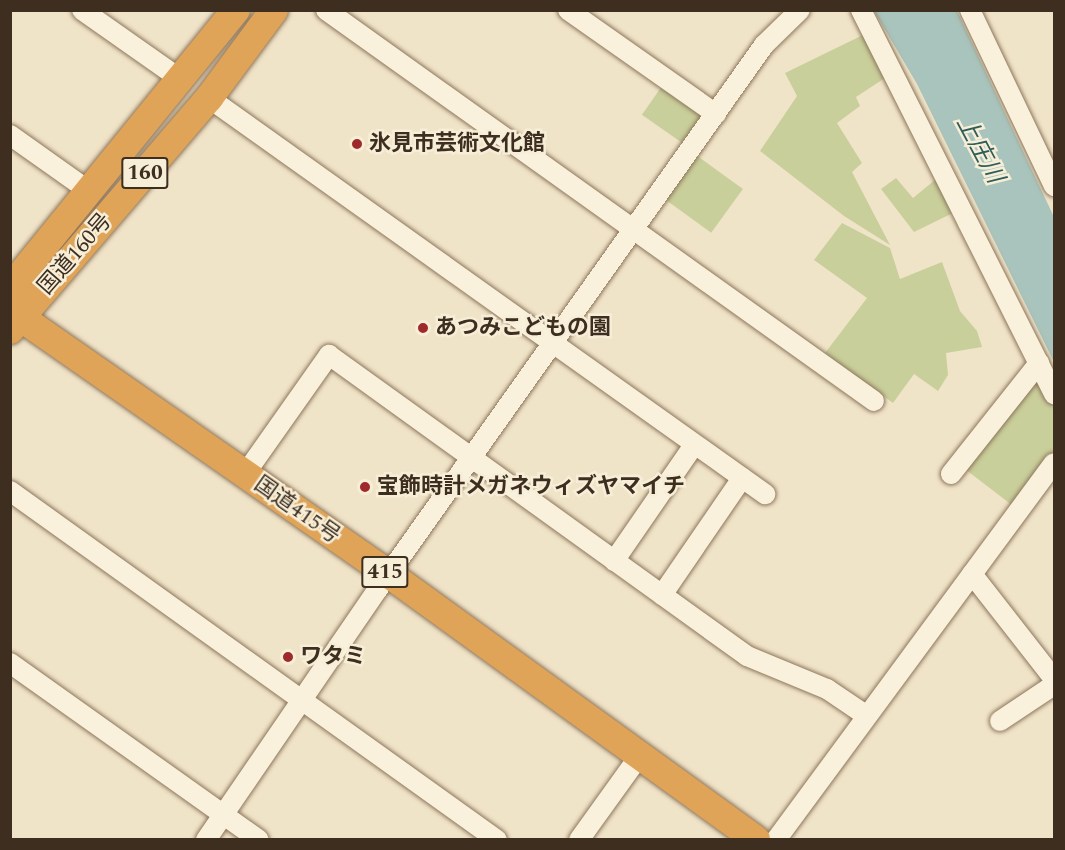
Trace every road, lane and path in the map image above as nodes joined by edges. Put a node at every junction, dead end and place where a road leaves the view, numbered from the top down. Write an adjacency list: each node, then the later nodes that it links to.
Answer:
1 (82, 10): 9 (street)
2 (236, 10): 9 (highway, 国道160号 / 160)
3 (274, 10): 10 (highway, 国道160号 / 160)
4 (326, 10): 15 (street)
5 (568, 10): 11 (street)
6 (800, 10): 11 (street)
7 (861, 10): 19 (street)
8 (970, 10): 13 (street)
9 (180, 79): 14 (highway, 国道160号 / 160)
10 (209, 98): 17 (highway, 国道160号 / 160); 18 (street)
11 (716, 114): 15 (street)
12 (10, 135): 14 (street)
13 (1054, 186)
14 (89, 191): 16 (highway, 国道160号 / 160)
15 (636, 229): 18 (street); 21 (street)
16 (10, 288)
17 (14, 319): 25 (highway, 国道415号 / 415)
18 (553, 345): 22 (street); 23 (street)
19 (1039, 363): 20 (street); 26 (street)
20 (1054, 394)
21 (874, 401)
22 (694, 445): 27 (street); 30 (street)
23 (472, 458): 25 (street); 30 (street); 31 (street)
24 (1054, 463): 32 (street)
25 (245, 474): 31 (highway, 国道415号 / 415)
26 (951, 474)
27 (742, 478): 29 (street); 33 (street)
28 (10, 491): 37 (street)
29 (765, 494)
30 (614, 561): 33 (street)
31 (389, 574): 37 (street); 40 (highway, 国道415号 / 415)
32 (972, 574): 35 (street); 38 (street)
33 (662, 595): 38 (street)
34 (10, 663): 41 (street)
35 (1054, 679)
36 (1054, 685): 39 (street)
37 (302, 701): 41 (street); 44 (street)
38 (867, 716): 47 (street)
39 (1000, 721)
40 (640, 755): 45 (street); 46 (highway, 国道415号 / 415)
41 (222, 814): 42 (street); 43 (street)
42 (206, 840)
43 (259, 840)
44 (497, 840)
45 (579, 840)
46 (756, 840)
47 (776, 840)

